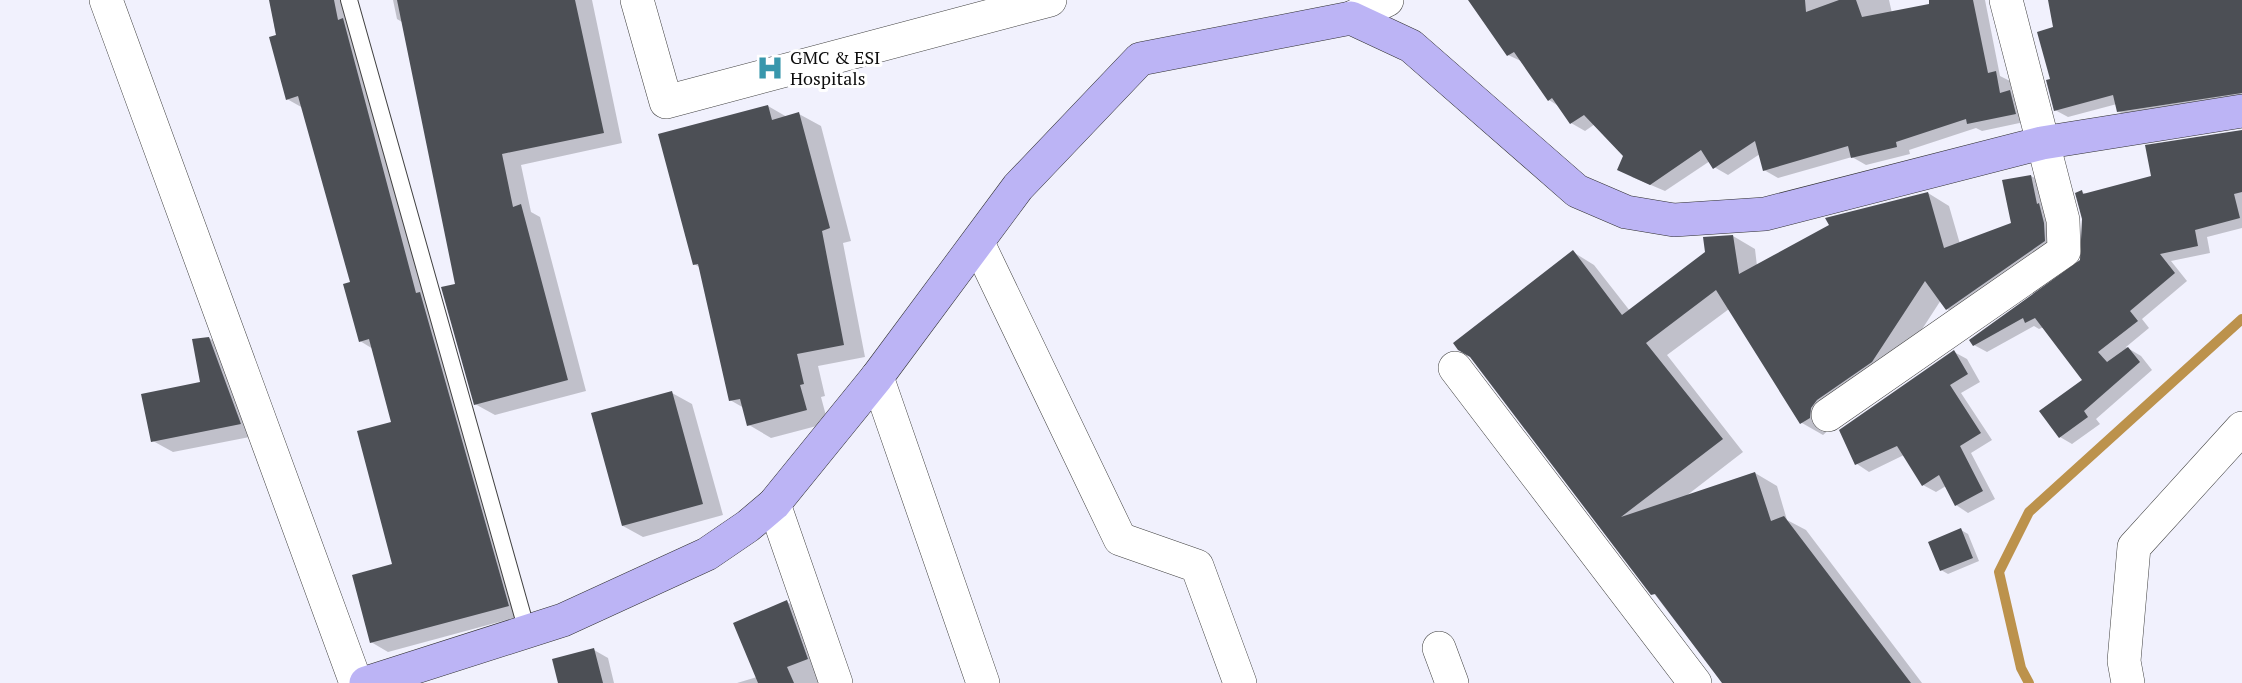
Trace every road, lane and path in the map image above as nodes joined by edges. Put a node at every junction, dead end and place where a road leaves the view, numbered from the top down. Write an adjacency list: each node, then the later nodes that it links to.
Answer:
1 (106, 0): 19 (street)
2 (349, 0): 16 (lane)
3 (637, 0): 4 (street)
4 (1050, 0)
5 (1387, 0): 7 (street)
6 (2006, 0): 9 (street)
7 (1351, 18): 9 (street); 10 (street)
8 (2242, 111): 9 (street)
9 (2042, 143): 13 (street)
10 (978, 243): 12 (street); 23 (street)
11 (1455, 368): 25 (street)
12 (877, 377): 15 (street); 22 (street)
13 (1828, 415)
14 (2237, 445): 26 (street)
15 (774, 504): 16 (street); 21 (street)
16 (527, 631): 18 (street)
17 (1439, 648): 24 (street)
18 (428, 674): 20 (street)
19 (356, 683)
20 (366, 683)
21 (836, 683)
22 (983, 683)
23 (1240, 683)
24 (1452, 683)
25 (1695, 683)
26 (2128, 683)

